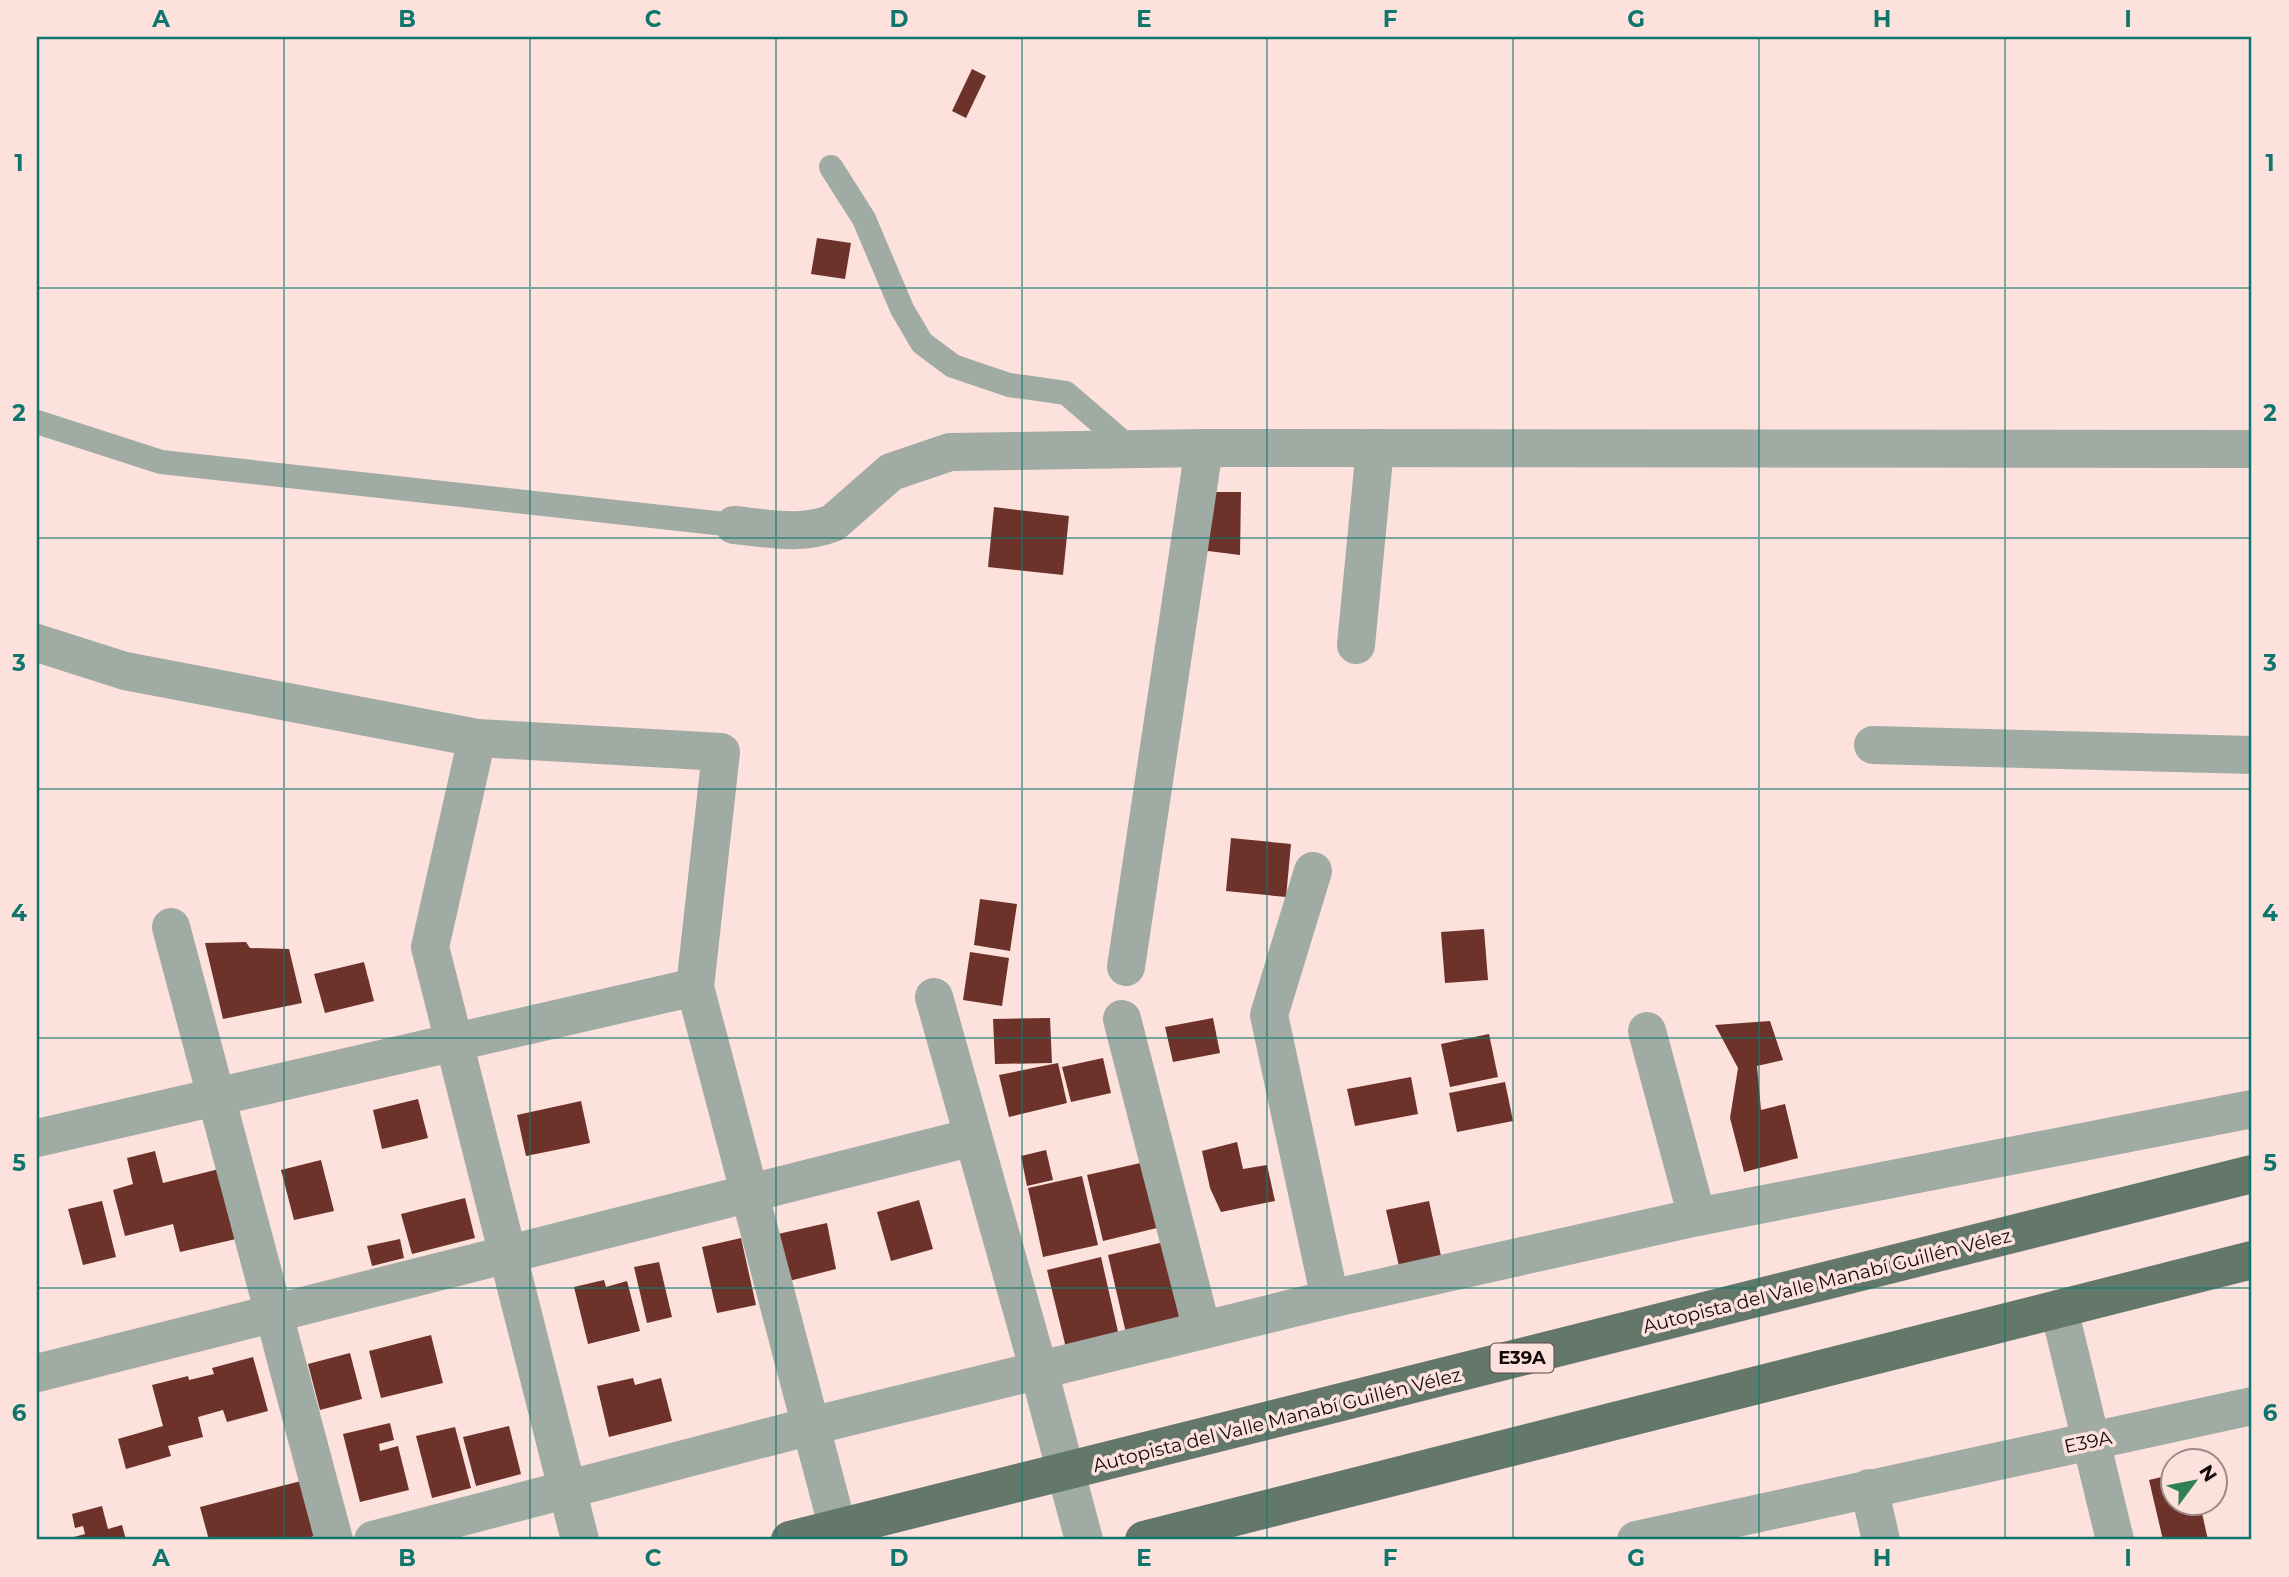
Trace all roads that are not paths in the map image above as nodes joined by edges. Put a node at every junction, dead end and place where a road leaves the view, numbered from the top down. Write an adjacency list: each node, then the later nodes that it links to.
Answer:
1 (831, 167): 5 (lane)
2 (37, 422): 7 (lane)
3 (1204, 448): 4 (street); 5 (street); 15 (street)
4 (1375, 448): 6 (street); 9 (street)
5 (1131, 449): 7 (street)
6 (2252, 449)
7 (734, 525)
8 (37, 643): 10 (street)
9 (1356, 645)
10 (477, 738): 16 (street); 20 (street)
11 (1873, 745): 12 (street)
12 (2252, 755)
13 (1313, 872): 30 (street)
14 (171, 927): 21 (street)
15 (1126, 967)
16 (695, 987): 20 (street); 26 (street)
17 (934, 997): 23 (street)
18 (1122, 1019): 33 (street)
19 (1647, 1031): 27 (street)
20 (453, 1041): 21 (street); 28 (street)
21 (216, 1097): 24 (street); 32 (street)
22 (2252, 1109): 27 (street)
23 (973, 1137): 26 (street); 34 (street)
24 (37, 1138)
25 (2252, 1174): 39 (main road, Autopista del Valle Manabí Guillén Vélez / E39A)
26 (750, 1194): 28 (street); 37 (street)
27 (1697, 1217): 30 (street)
28 (508, 1254): 32 (street); 41 (street)
29 (2252, 1260): 31 (main road)
30 (1330, 1299): 33 (street)
31 (2059, 1309): 38 (street); 48 (main road)
32 (273, 1312): 35 (street); 43 (street)
33 (1202, 1330): 34 (street)
34 (1039, 1371): 37 (street); 39 (street)
35 (37, 1373)
36 (2252, 1406): 38 (street, E39A)
37 (811, 1426): 41 (street); 42 (street)
38 (2091, 1441): 40 (street, E39A); 51 (street)
39 (1066, 1473): 42 (main road, Autopista del Valle Manabí Guillén Vélez / E39A); 47 (street)
40 (1869, 1488): 49 (street, E39A); 50 (street)
41 (568, 1490): 44 (street); 45 (street)
42 (838, 1528): 46 (main road, Autopista del Valle Manabí Guillén Vélez / E39A)
43 (334, 1540)
44 (373, 1540)
45 (580, 1540)
46 (790, 1540)
47 (1084, 1540)
48 (1144, 1540)
49 (1636, 1540)
50 (1881, 1540)
51 (2115, 1540)

